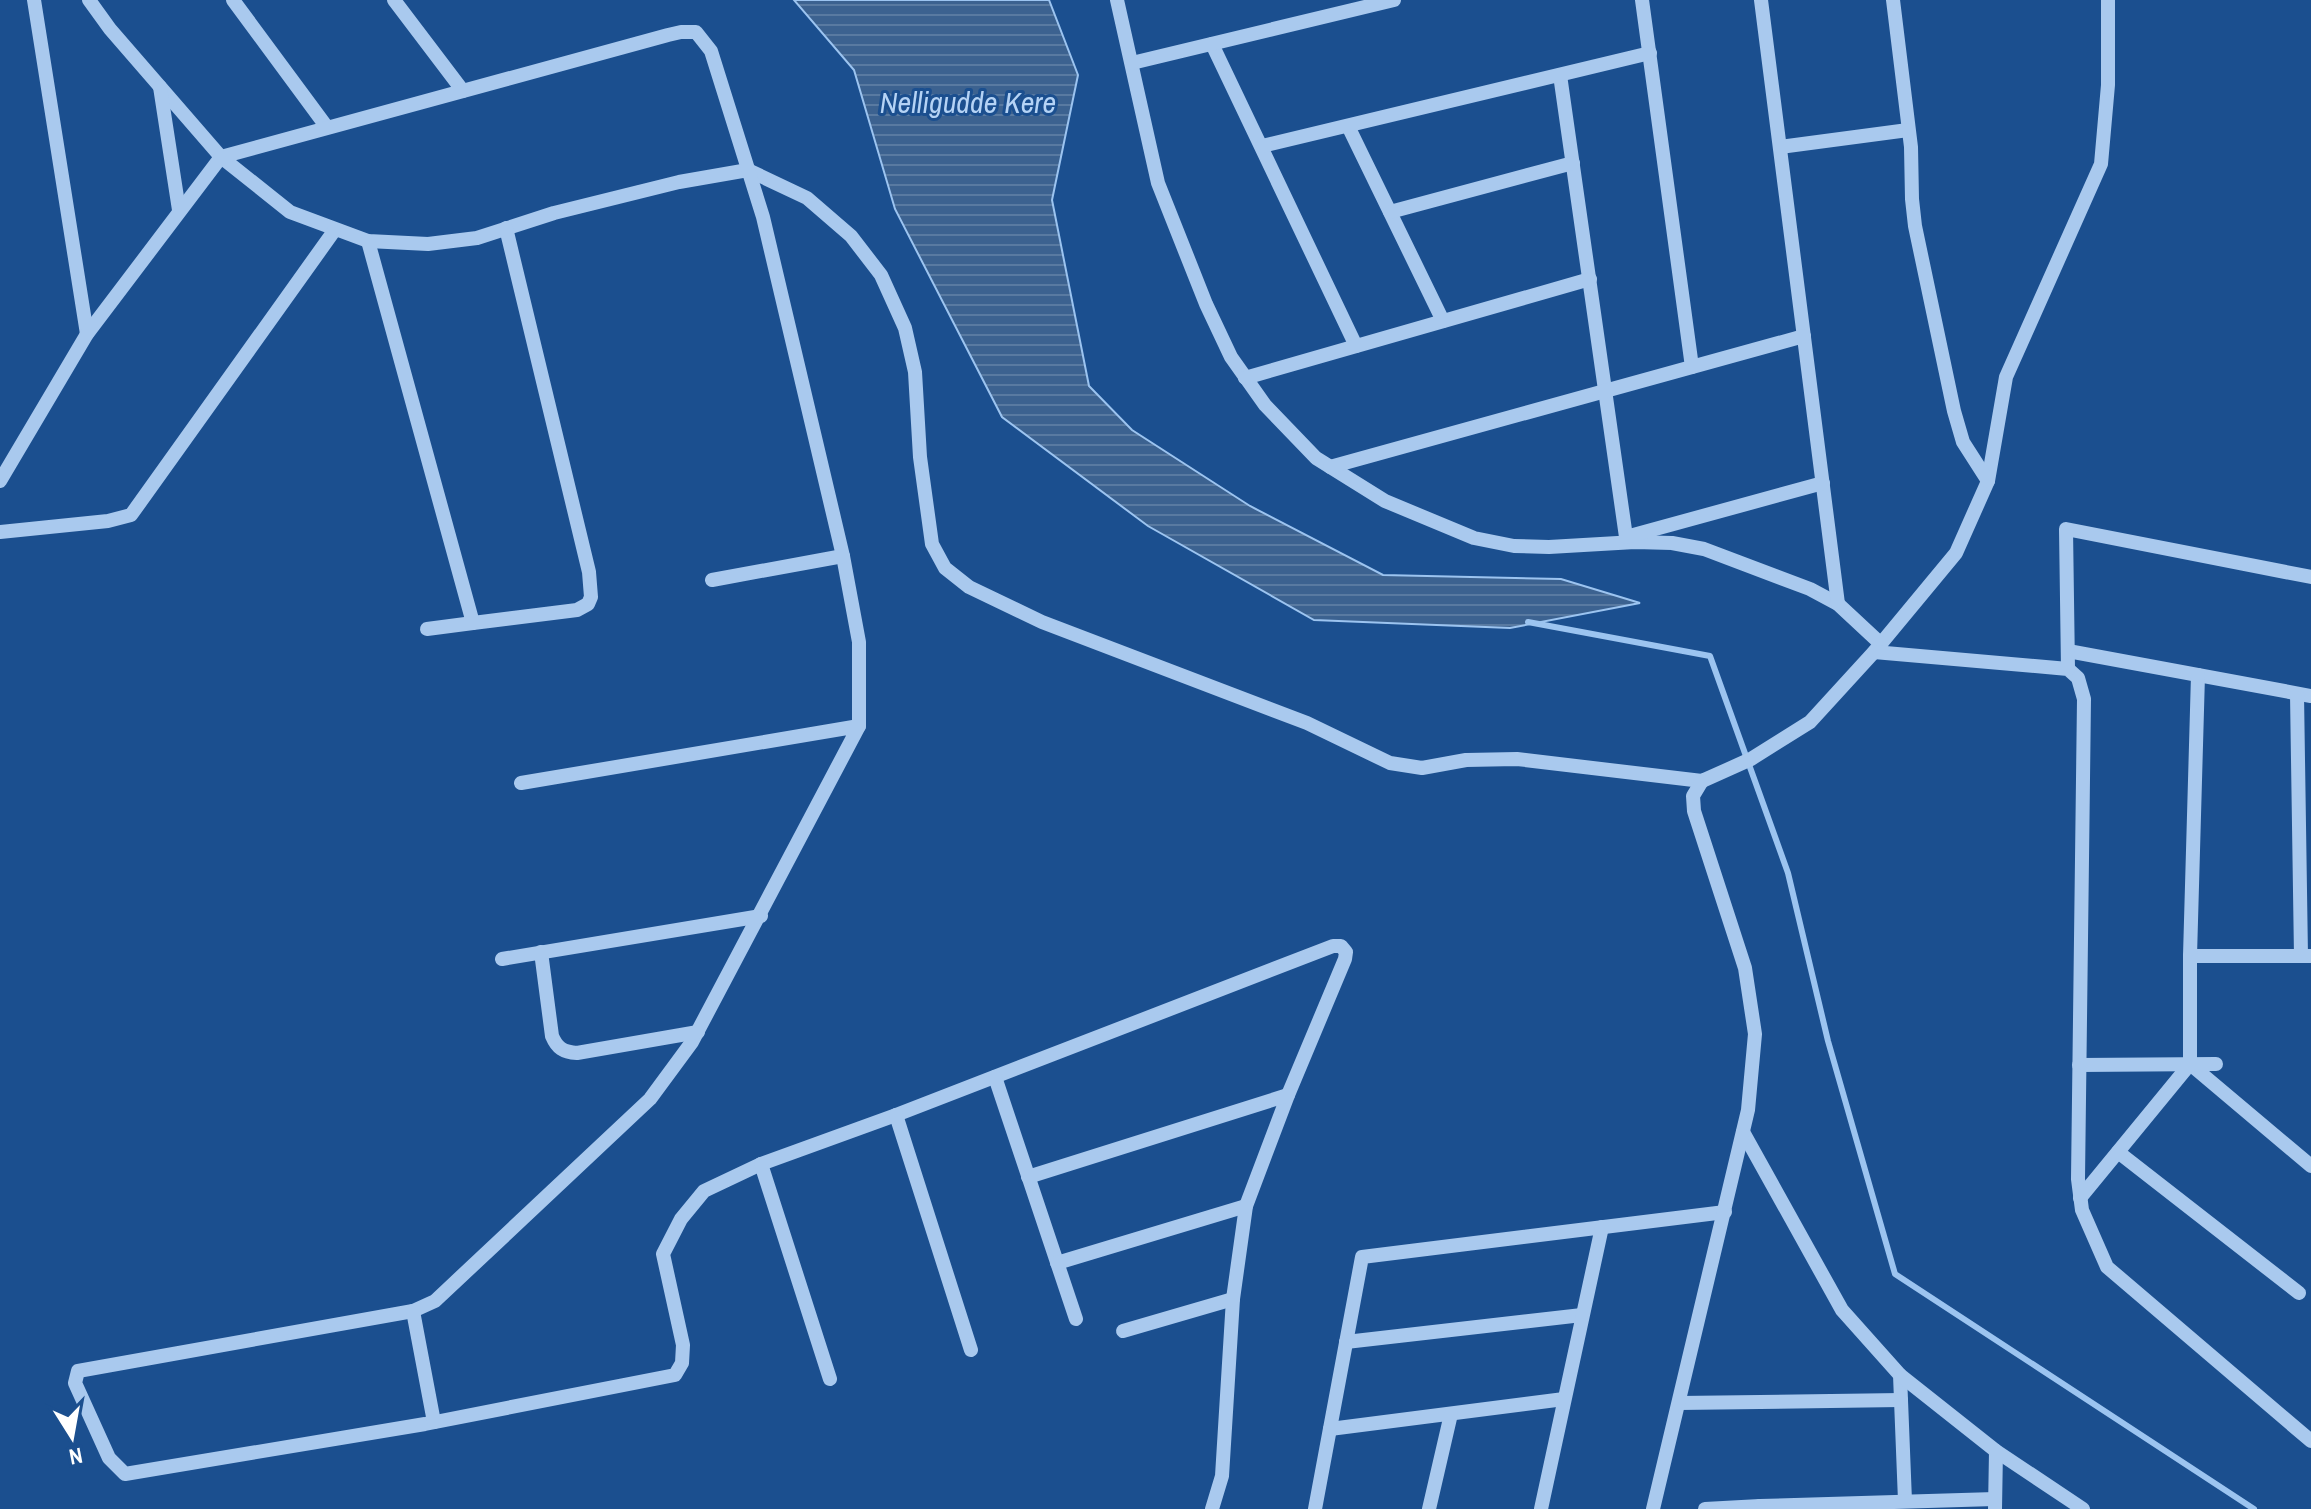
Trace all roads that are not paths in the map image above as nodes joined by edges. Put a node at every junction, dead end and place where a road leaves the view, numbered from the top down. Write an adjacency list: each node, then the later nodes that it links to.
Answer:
1 (34, 0): 32 (street)
2 (89, 0): 15 (street)
3 (233, 0): 17 (street)
4 (394, 0): 16 (street)
5 (1117, 0): 13 (street)
6 (1394, 0): 11 (street)
7 (1642, 0): 12 (street)
8 (1761, 0): 21 (street)
9 (1893, 0): 19 (street)
10 (2108, 0): 40 (street)
11 (1212, 44): 13 (street); 20 (street)
12 (1650, 53): 14 (street); 35 (street)
13 (1132, 63): 36 (street)
14 (1560, 75): 18 (street); 23 (street)
15 (160, 86): 22 (street); 25 (street)
16 (463, 91): 17 (street); 24 (street)
17 (326, 126): 22 (street)
18 (1348, 126): 20 (street); 26 (street)
19 (1908, 130): 21 (street); 40 (street)
20 (1262, 146): 34 (street)
21 (1780, 147): 33 (street)
22 (221, 157): 25 (street); 28 (street)
23 (1573, 163): 26 (street); 30 (street)
24 (748, 170): 27 (street); 45 (street); 57 (street)
25 (179, 210): 32 (street)
26 (1390, 212): 31 (street)
27 (506, 228): 29 (street); 49 (street)
28 (334, 231): 29 (street); 42 (street)
29 (368, 241): 49 (street)
30 (1590, 279): 31 (street); 37 (street)
31 (1443, 321): 34 (street)
32 (87, 334): 39 (street)
33 (1804, 336): 35 (street); 41 (street)
34 (1356, 346): 36 (street)
35 (1692, 367): 37 (street)
36 (1245, 378): 38 (street)
37 (1606, 391): 38 (street); 43 (street)
38 (1330, 467): 44 (street)
39 (0, 481)
40 (1988, 481): 51 (street)
41 (1823, 483): 43 (street); 48 (street)
42 (0, 532)
43 (1626, 537): 44 (street)
44 (1595, 545): 48 (street)
45 (843, 556): 47 (street); 56 (street)
46 (2311, 577): 52 (street)
47 (712, 580)
48 (1838, 604): 51 (street)
49 (473, 623): 50 (street)
50 (427, 629)
51 (1877, 648): 53 (street); 57 (street)
52 (2068, 651): 53 (street); 54 (street)
53 (2068, 669): 67 (street)
54 (2198, 675): 55 (street); 61 (street)
55 (2304, 695): 62 (street)
56 (859, 726): 58 (street); 59 (street)
57 (1702, 781): 71 (street)
58 (521, 783)
59 (761, 916): 60 (street); 64 (street)
60 (541, 952): 63 (street); 64 (street)
61 (2190, 956): 62 (street); 65 (street)
62 (2306, 956)
63 (502, 959)
64 (698, 1032): 83 (street)
65 (2190, 1064): 66 (street); 67 (street); 72 (street); 74 (street)
66 (2216, 1064)
67 (2079, 1065): 76 (street)
68 (995, 1077): 69 (street); 70 (street); 75 (street)
69 (1288, 1095): 75 (street); 77 (street)
70 (896, 1115): 73 (street); 88 (street)
71 (1743, 1132): 78 (street); 89 (street)
72 (2118, 1152): 76 (street); 81 (street)
73 (761, 1164): 90 (street); 95 (street)
74 (2311, 1166)
75 (1028, 1177): 80 (street)
76 (2080, 1198): 97 (street)
77 (1246, 1206): 80 (street); 82 (street)
78 (1725, 1212): 79 (street); 93 (street)
79 (1602, 1227): 84 (street); 87 (street)
80 (1057, 1263): 85 (street)
81 (2299, 1293)
82 (1233, 1299): 86 (street); 102 (street)
83 (413, 1311): 95 (street); 95 (street)
84 (1582, 1315): 87 (street); 91 (street)
85 (1076, 1319)
86 (1123, 1331)
87 (1346, 1342): 96 (street)
88 (971, 1350)
89 (1900, 1375): 92 (street); 98 (street)
90 (830, 1379)
91 (1564, 1399): 94 (street); 105 (street)
92 (1901, 1400): 93 (street); 99 (street)
93 (1679, 1403): 106 (street)
94 (1451, 1414): 96 (street); 104 (street)
95 (434, 1422)
96 (1330, 1429): 103 (street)
97 (2311, 1441)
98 (1996, 1451): 100 (street); 108 (street)
99 (1905, 1501): 100 (street); 101 (street)
100 (1995, 1504)
101 (1760, 1508): 107 (street)
102 (1212, 1509)
103 (1315, 1509)
104 (1429, 1509)
105 (1541, 1509)
106 (1653, 1509)
107 (1705, 1509)
108 (2083, 1509)

